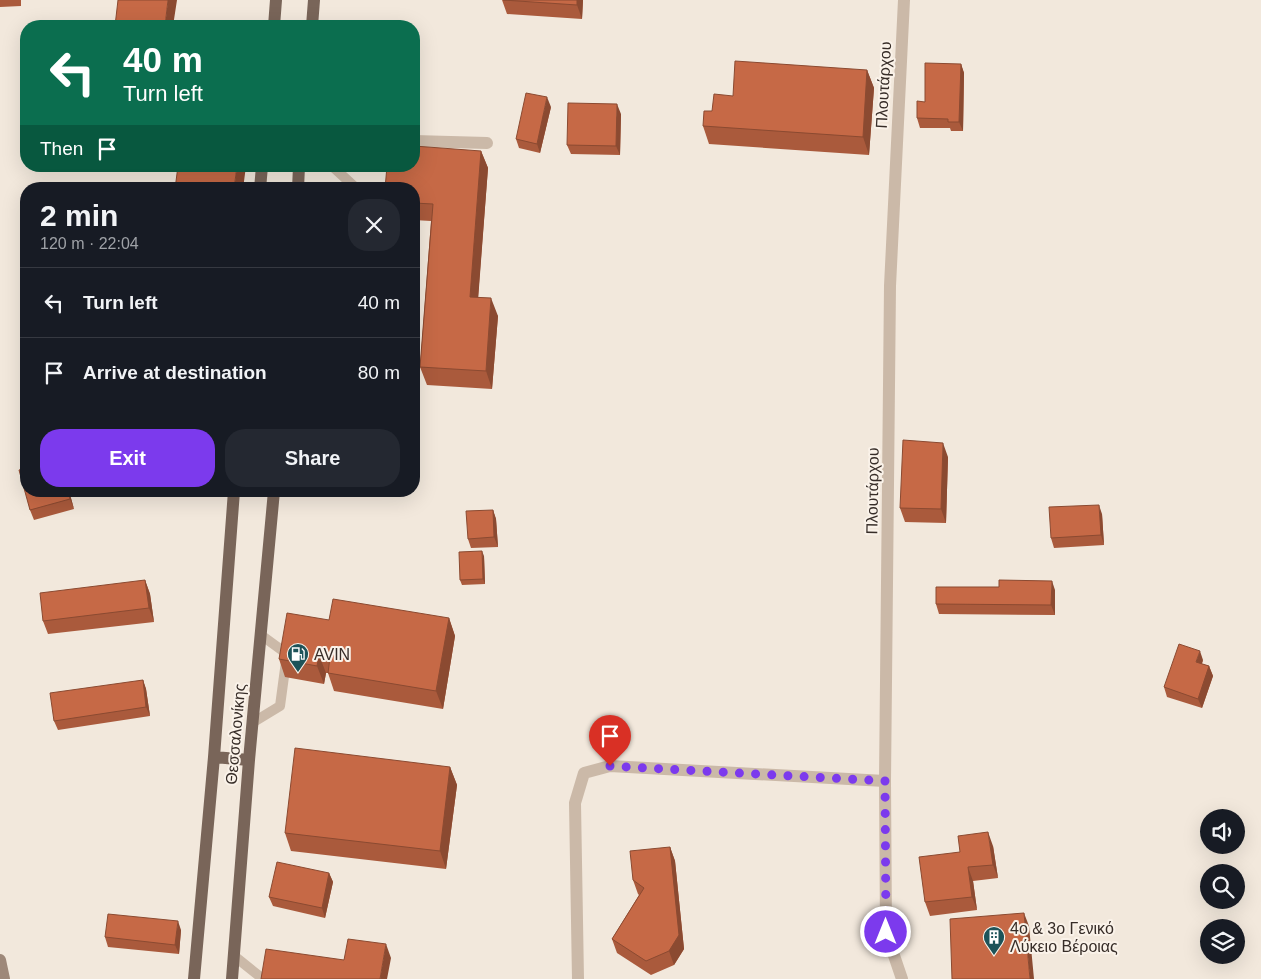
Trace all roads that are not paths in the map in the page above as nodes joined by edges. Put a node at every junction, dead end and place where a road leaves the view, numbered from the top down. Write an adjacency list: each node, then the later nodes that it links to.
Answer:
1 (276, 0): 4 (main road)
2 (314, 0): 5 (main road)
3 (904, 0): 16 (street, Πλουτάρχου)
4 (274, 20)
5 (312, 20)
6 (420, 141): 7 (street)
7 (487, 143)
8 (339, 172): 9 (lane)
9 (349, 182)
10 (234, 497): 14 (main road, Θεσσαλονίκης)
11 (273, 497): 12 (main road, Θεσσαλονίκης)
12 (261, 635): 13 (main road, Θεσσαλονίκης); 13 (lane)
13 (252, 723): 15 (main road, Θεσσαλονίκης)
14 (214, 757): 15 (main road); 20 (main road, Θεσσαλονίκης)
15 (249, 760): 17 (main road, Θεσσαλονίκης)
16 (885, 781): 23 (street); 24 (street, Πλουτάρχου)
17 (233, 956): 21 (main road, Θεσσαλονίκης); 22 (lane)
18 (0, 960): 19 (street)
19 (4, 979)
20 (194, 979)
21 (232, 979)
22 (263, 979)
23 (578, 979)
24 (902, 979)

